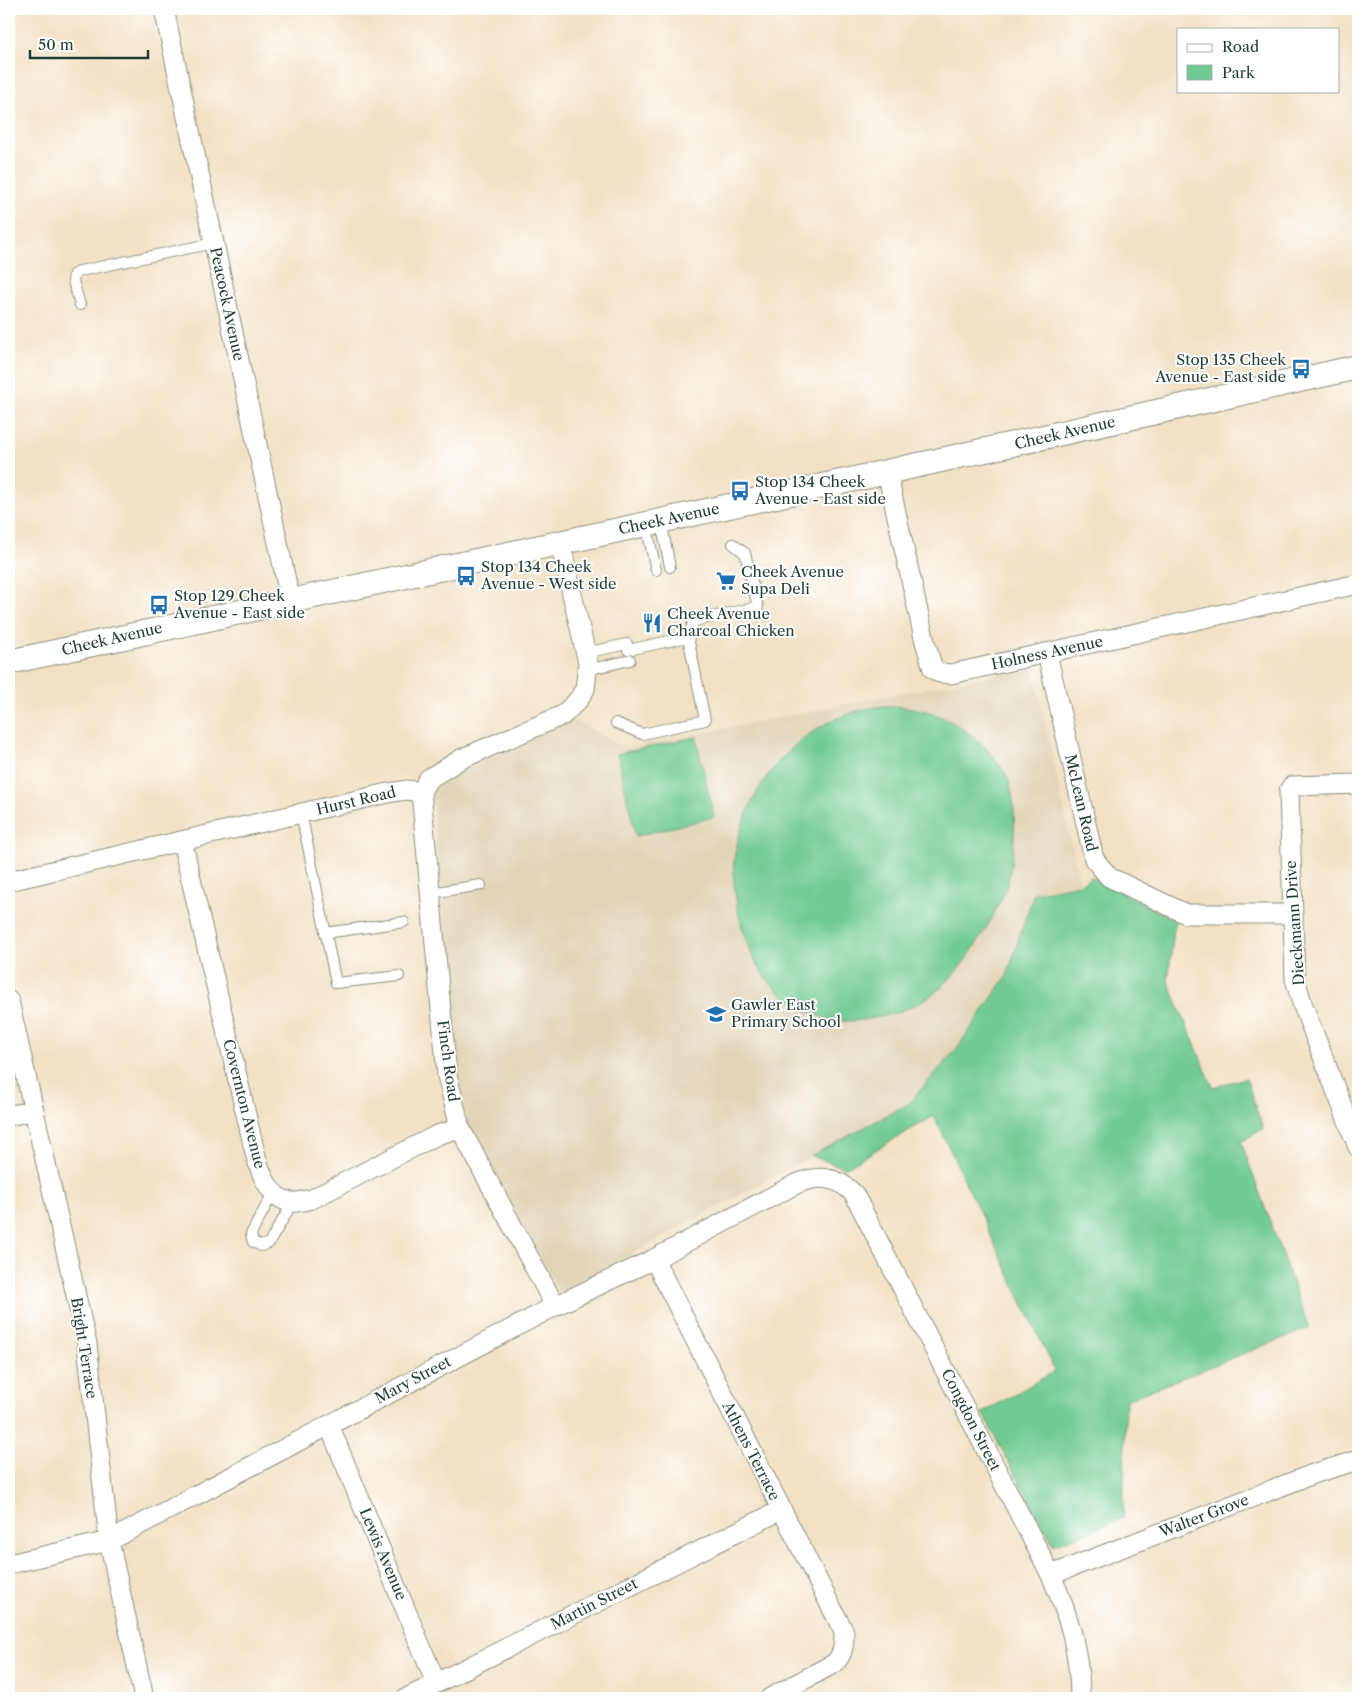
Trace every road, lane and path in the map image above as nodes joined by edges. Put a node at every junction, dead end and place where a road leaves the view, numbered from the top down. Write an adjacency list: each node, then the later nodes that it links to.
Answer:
1 (164, 9): 2 (street, Peacock Avenue)
2 (214, 243): 3 (lane); 12 (street, Peacock Avenue)
3 (80, 305)
4 (1358, 368): 5 (street, Cheek Avenue)
5 (887, 472): 6 (street, Cheek Avenue); 15 (street, Holness Avenue)
6 (654, 522): 7 (street, Cheek Avenue); 9 (lane); 10 (lane)
7 (560, 542): 12 (street, Cheek Avenue); 16 (street)
8 (733, 544): 13 (lane)
9 (670, 567)
10 (656, 570)
11 (1358, 584): 15 (street, Holness Avenue)
12 (290, 600): 17 (street, Cheek Avenue)
13 (688, 637): 14 (lane); 18 (lane)
14 (628, 651): 16 (lane); 16 (lane)
15 (1048, 653): 26 (street, McLean Road)
16 (586, 661): 20 (street)
17 (9, 662)
18 (616, 723)
19 (1358, 784): 26 (street, Dieckmann Drive)
20 (421, 792): 21 (street, Hurst Road); 25 (street, Finch Road)
21 (302, 813): 22 (street, Hurst Road); 28 (lane)
22 (182, 841): 23 (street, Hurst Road); 36 (street, Covernton Avenue)
23 (9, 881)
24 (480, 885): 25 (lane)
25 (431, 893): 33 (street, Finch Road)
26 (1292, 914): 34 (street, Dieckmann Drive)
27 (404, 922): 28 (lane)
28 (326, 933): 29 (lane)
29 (399, 976)
30 (9, 1000): 31 (street, Bright Terrace)
31 (34, 1110): 32 (street); 43 (street, Bright Terrace)
32 (9, 1116)
33 (460, 1128): 37 (street); 39 (street, Finch Road)
34 (1358, 1146)
35 (812, 1178): 38 (street, Mary Street); 45 (street, Congdon Street)
36 (273, 1193): 37 (street); 37 (lane)
37 (293, 1202)
38 (654, 1258): 39 (street, Mary Street); 42 (street, Athens Terrace)
39 (555, 1306): 40 (street, Mary Street)
40 (329, 1425): 43 (street, Mary Street); 46 (street, Lewis Avenue)
41 (1358, 1460): 45 (street, Walter Grove)
42 (781, 1510): 46 (street, Martin Street); 49 (street, Athens Terrace)
43 (109, 1541): 44 (street, Mary Street); 47 (street, Bright Terrace)
44 (9, 1564)
45 (1051, 1575): 50 (street, Congdon Street)
46 (436, 1683): 48 (street, Martin Street)
47 (144, 1698)
48 (407, 1698)
49 (770, 1698)
50 (1080, 1698)

